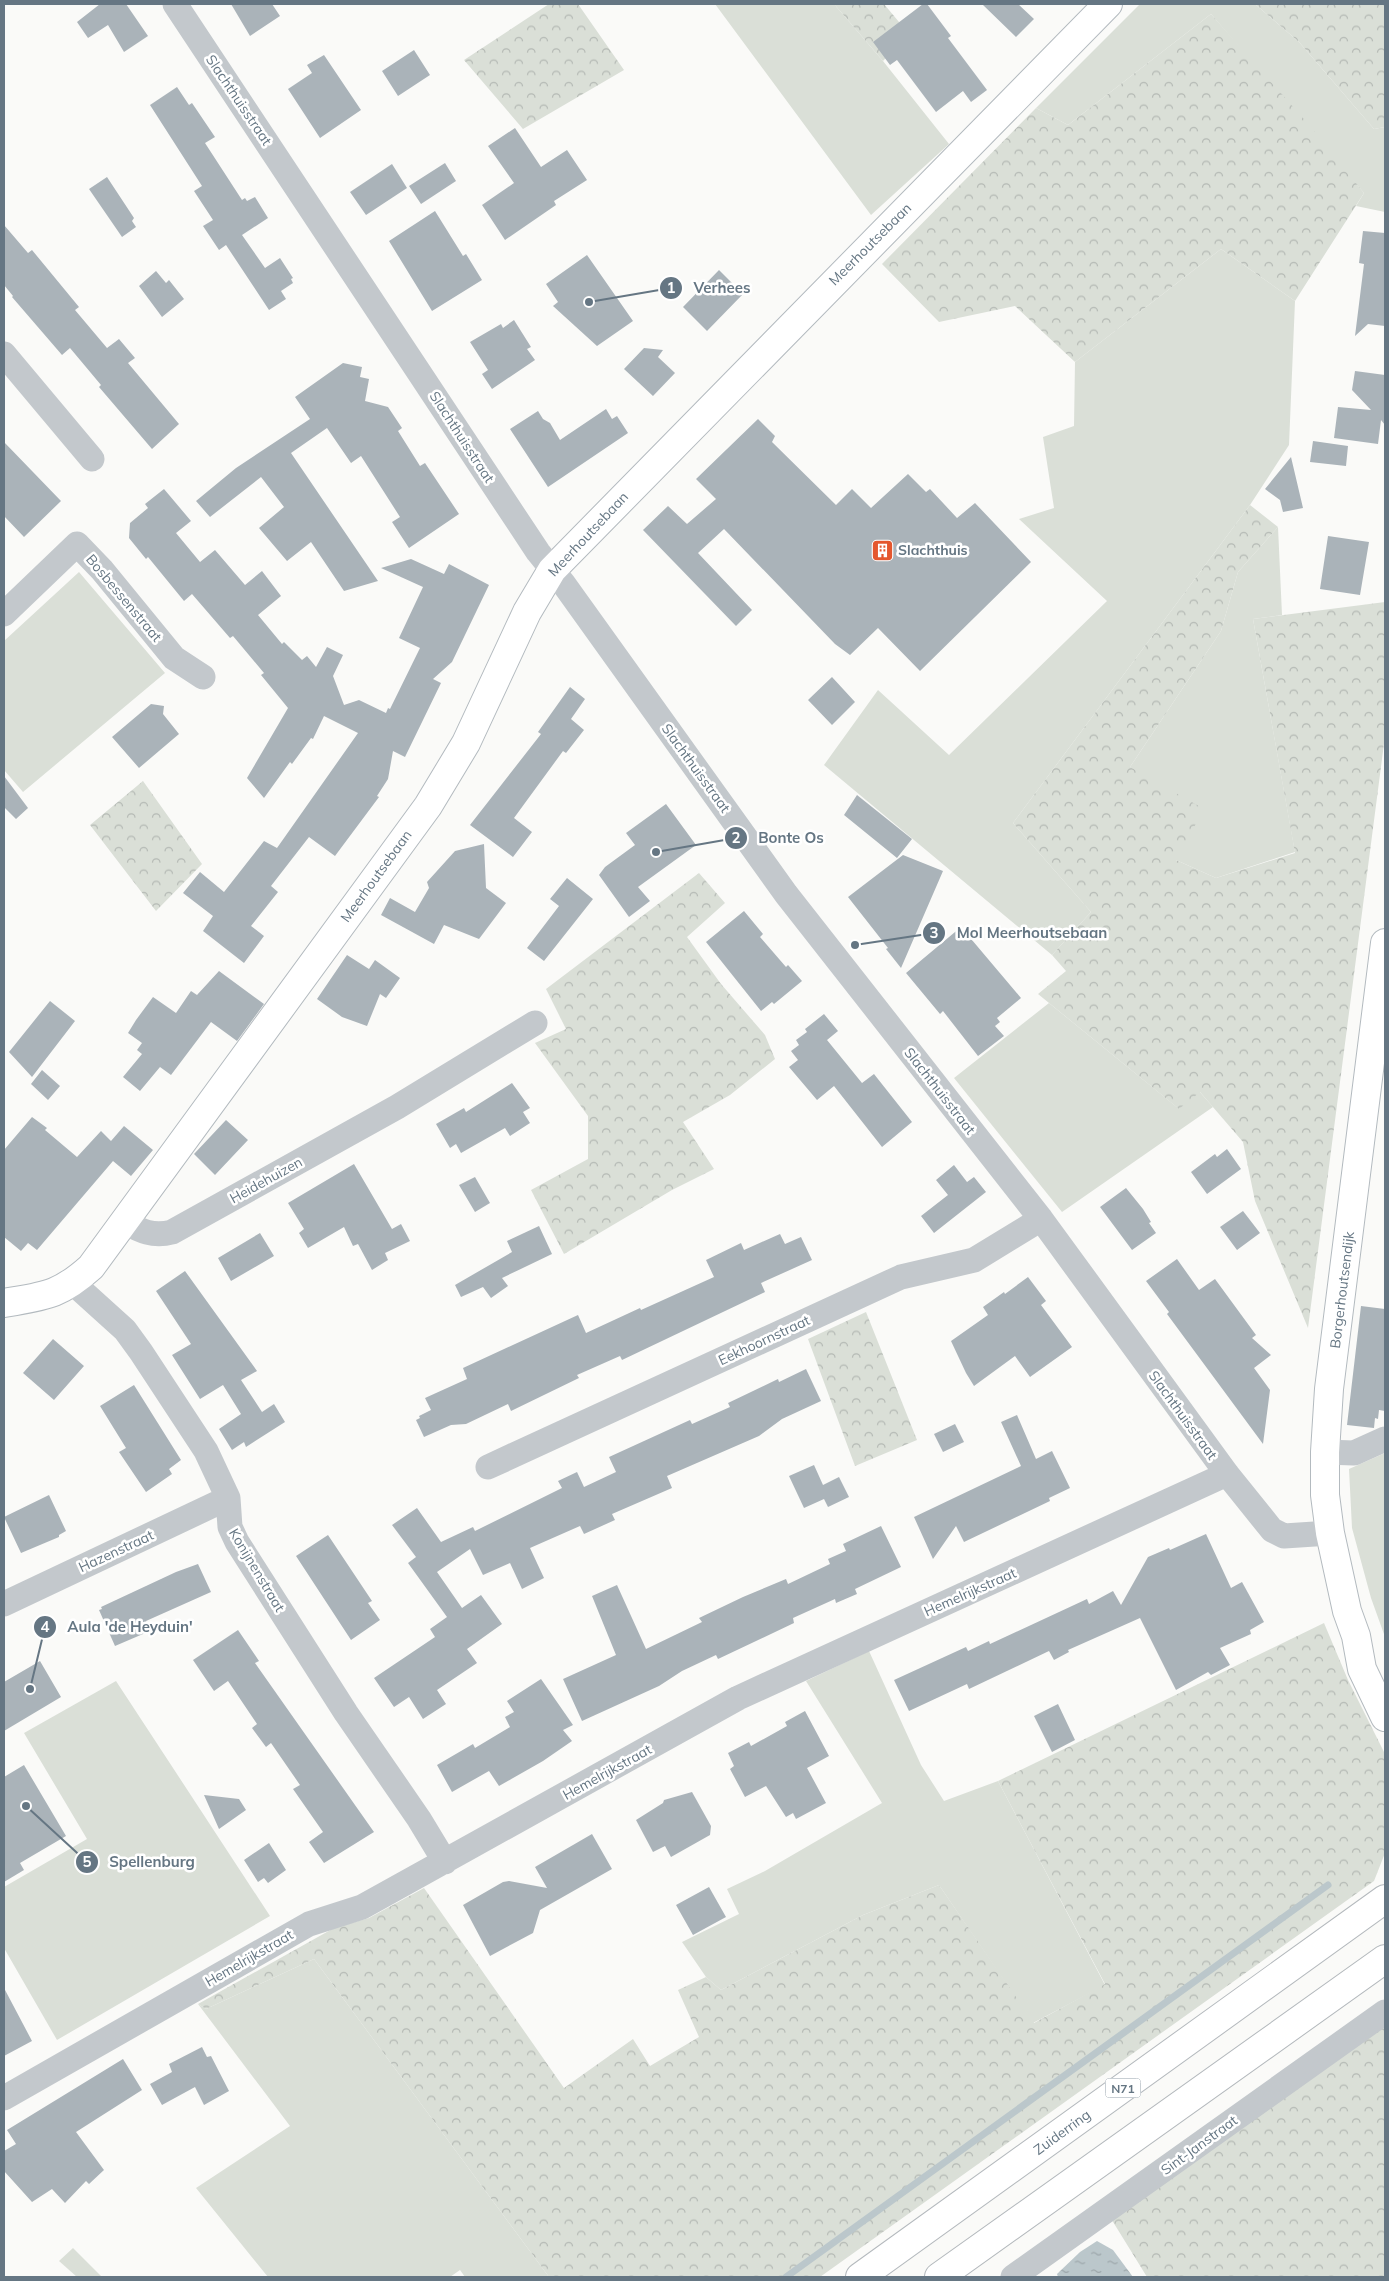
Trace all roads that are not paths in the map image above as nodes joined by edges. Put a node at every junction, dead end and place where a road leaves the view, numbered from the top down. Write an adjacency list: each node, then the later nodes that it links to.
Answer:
1 (175, 4): 5 (street, Slachthuisstraat)
2 (1108, 4): 5 (main road, Meerhoutsebaan)
3 (4, 354): 4 (street)
4 (92, 459)
5 (552, 570): 10 (street, Slachthuisstraat); 11 (main road, Meerhoutsebaan)
6 (4, 614): 7 (street, Bosbessenstraat)
7 (203, 677)
8 (1385, 943): 15 (main road, Borgerhoutsendijk)
9 (535, 1023): 11 (street, Heidehuizen)
10 (1041, 1219): 16 (street, Eekhoornstraat); 17 (street, Slachthuisstraat)
11 (124, 1222): 12 (main road)
12 (73, 1283): 13 (main road); 18 (street, Konijnenstraat)
13 (4, 1303)
14 (1385, 1440): 15 (street)
15 (1325, 1452): 19 (main road, Borgerhoutsendijk)
16 (488, 1467)
17 (1227, 1474): 19 (street, Slachthuisstraat); 24 (street, Hemelrijkstraat)
18 (228, 1498): 20 (street, Hazenstraat); 24 (street, Konijnenstraat)
19 (1330, 1533): 21 (main road, Borgerhoutsendijk)
20 (4, 1604)
21 (1356, 1636): 22 (main road, Borgerhoutsendijk); 23 (main road, Borgerhoutsendijk)
22 (1385, 1675)
23 (1385, 1717)
24 (445, 1862): 28 (street, Hemelrijkstraat)
25 (1385, 1900): 29 (main road, Zuiderring / N71)
26 (1385, 1959): 30 (main road)
27 (1385, 2012): 31 (street, Sint-Janstraat)
28 (4, 2098)
29 (860, 2277)
30 (938, 2277)
31 (1014, 2277)

